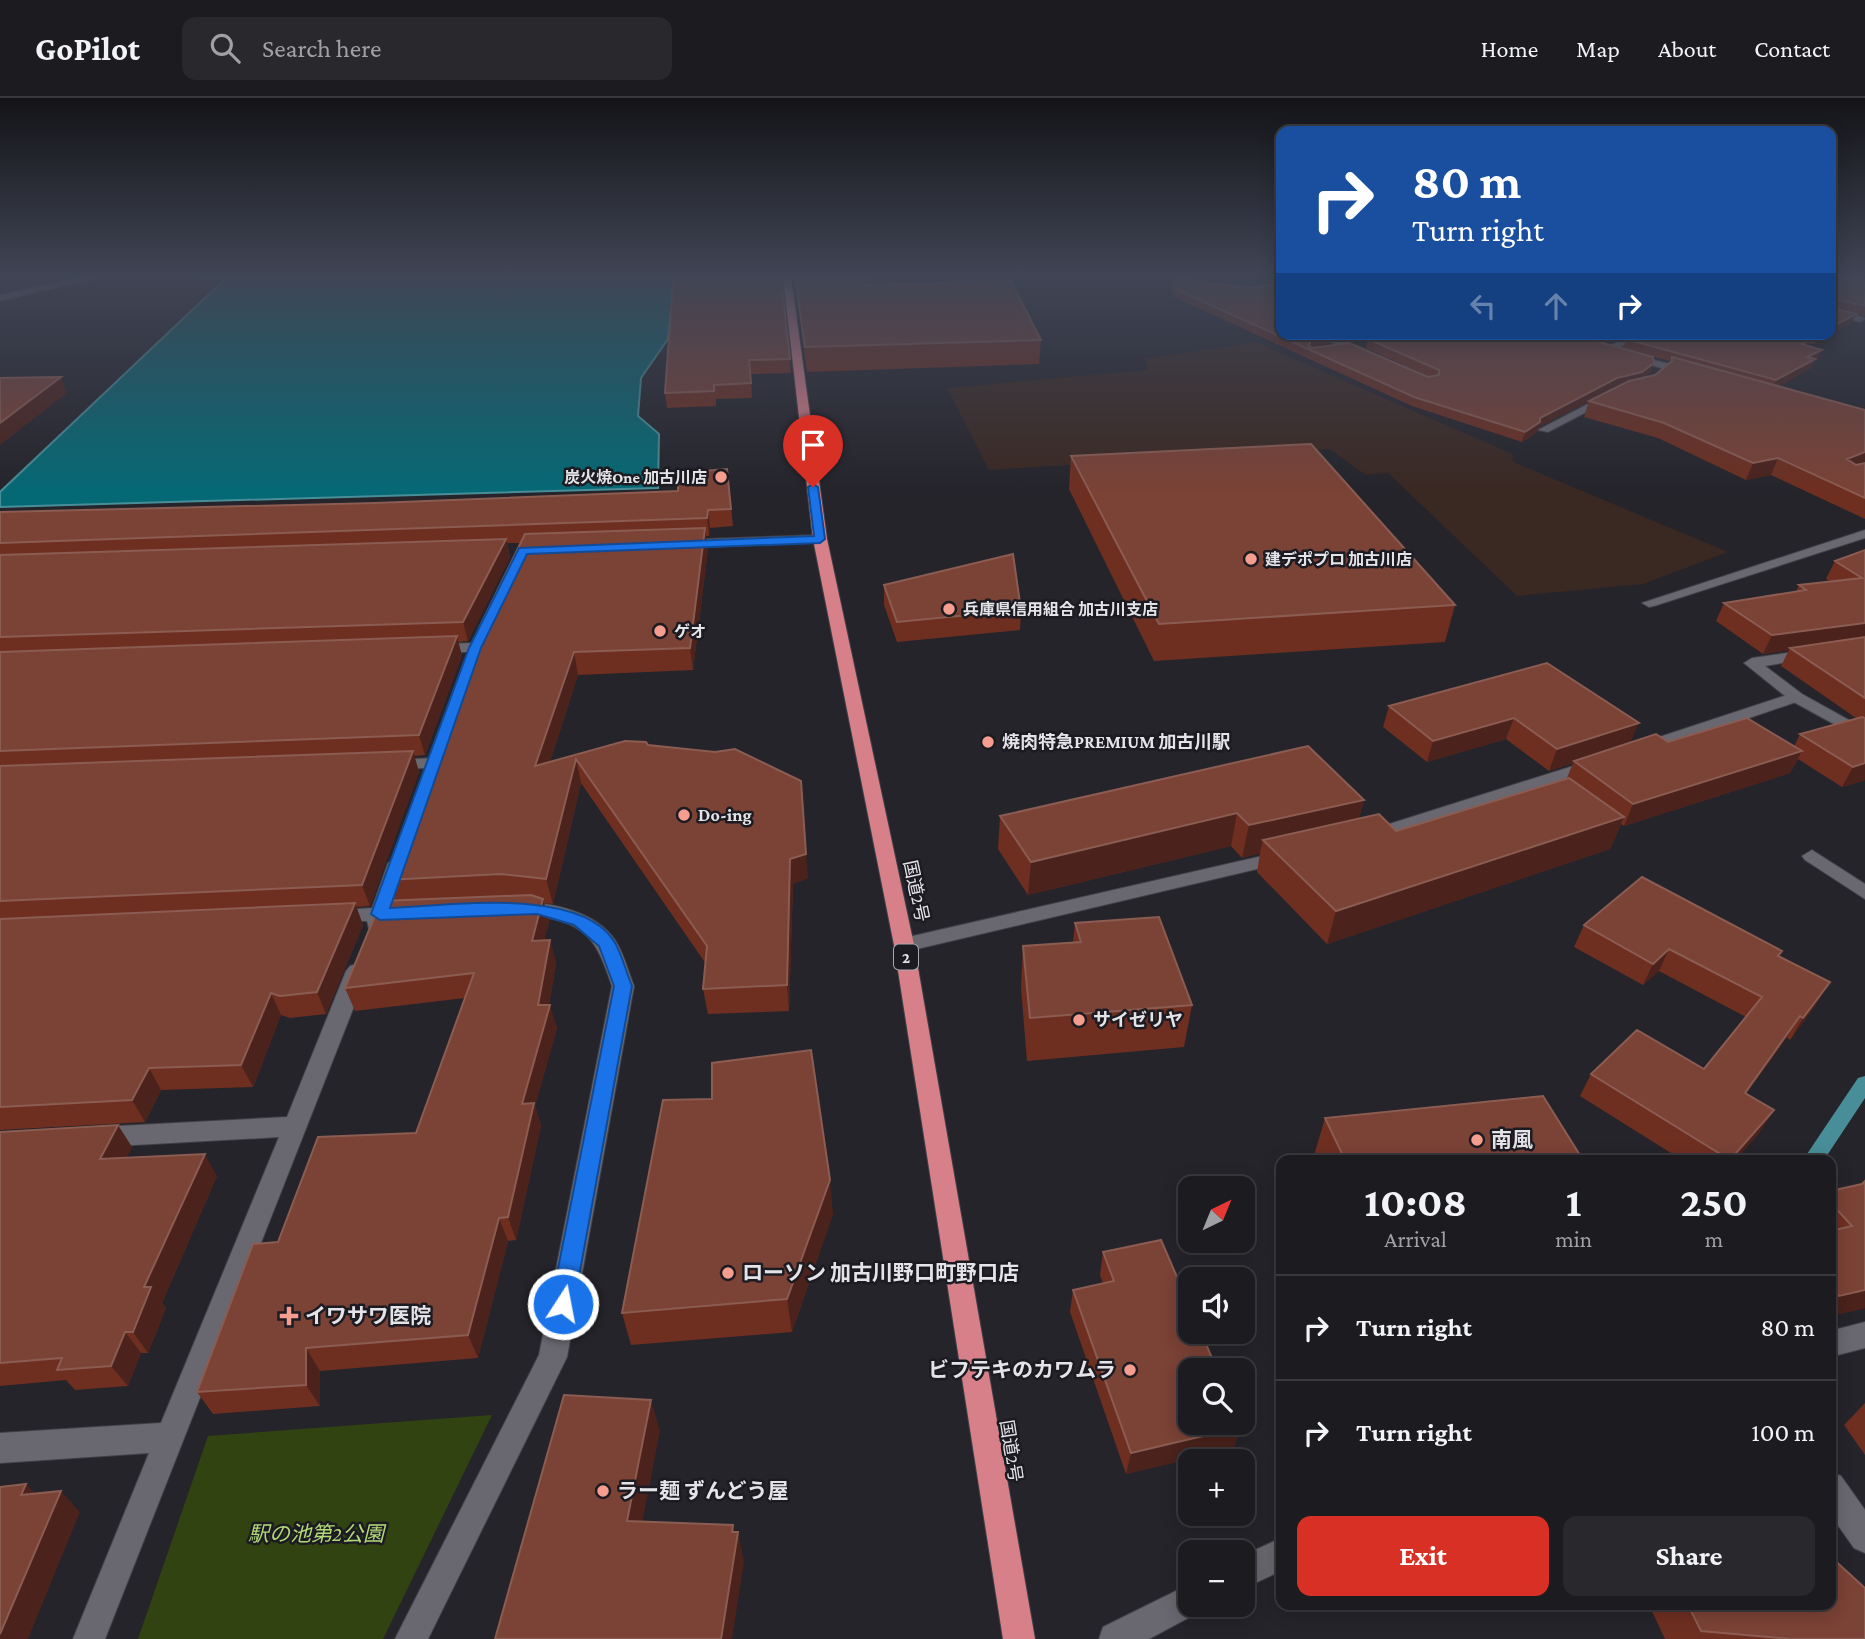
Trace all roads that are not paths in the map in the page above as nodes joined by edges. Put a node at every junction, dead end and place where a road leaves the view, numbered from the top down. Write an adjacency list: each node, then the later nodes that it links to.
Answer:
1 (796, 349): 11 (highway, 国道2号 / 2)
2 (1335, 349): 5 (street)
3 (1355, 349): 6 (street)
4 (1602, 349): 7 (street)
5 (1325, 351)
6 (1372, 356)
7 (1707, 377)
8 (1619, 392): 9 (street)
9 (1544, 430)
10 (1865, 534): 13 (street)
11 (820, 539): 12 (street); 34 (highway, 国道2号 / 2)
12 (671, 545)
13 (1649, 603)
14 (487, 624): 15 (street)
15 (475, 648): 16 (street); 18 (street)
16 (419, 650)
17 (1827, 652): 19 (street)
18 (466, 674)
19 (1796, 697): 20 (street); 26 (street)
20 (1865, 736)
21 (443, 738): 22 (street)
22 (434, 763): 23 (street); 24 (street)
23 (380, 765)
24 (425, 788)
25 (407, 839): 32 (street)
26 (1351, 841)
27 (1297, 854): 34 (street)
28 (1812, 856): 29 (street)
29 (1865, 893)
30 (498, 910): 47 (street)
31 (419, 913): 32 (street)
32 (380, 914): 33 (street); 35 (street)
33 (312, 918)
34 (904, 945): 48 (highway, 国道2号 / 2)
35 (297, 1126): 36 (street); 39 (street)
36 (81, 1138)
37 (1865, 1335): 38 (street)
38 (1836, 1343)
39 (168, 1437): 40 (street); 46 (street)
40 (0, 1448)
41 (1836, 1495): 42 (street)
42 (1865, 1536)
43 (1276, 1556): 44 (street)
44 (1255, 1567)
45 (1178, 1606): 49 (street)
46 (89, 1639)
47 (411, 1639)
48 (1019, 1639)
49 (1115, 1639)

